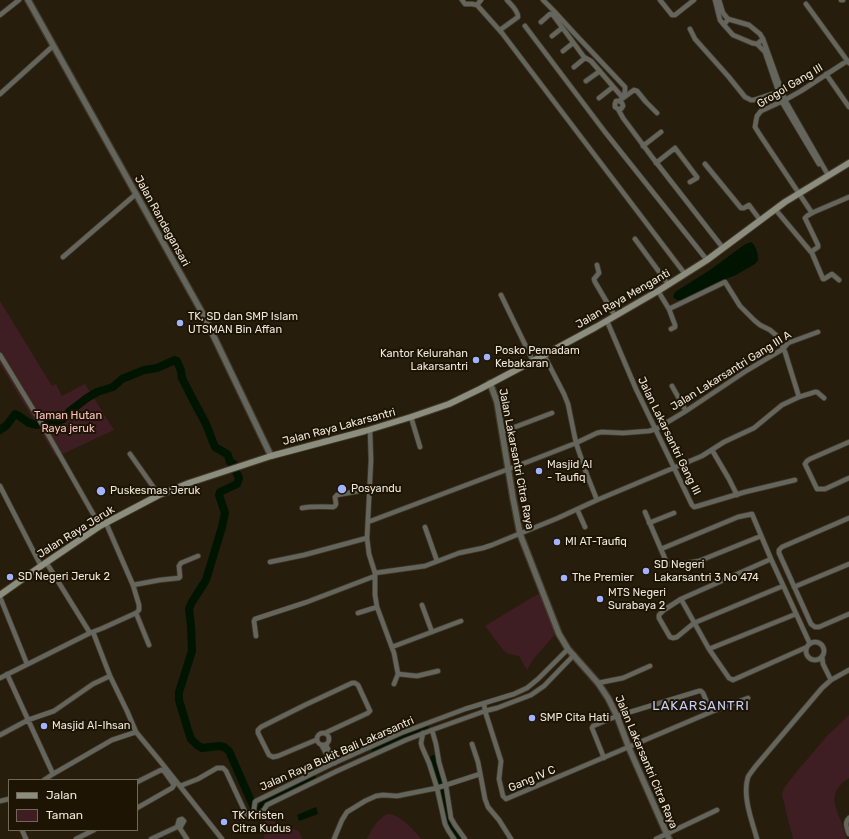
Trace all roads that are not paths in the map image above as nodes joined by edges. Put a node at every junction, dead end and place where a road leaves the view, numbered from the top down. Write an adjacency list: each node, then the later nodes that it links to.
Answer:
1 (19, 0): 15 (street)
2 (28, 0): 27 (street, Jalan Randegansari)
3 (462, 0): 12 (street)
4 (473, 0): 12 (street)
5 (481, 0): 14 (street)
6 (507, 0): 22 (street)
7 (543, 0): 39 (street)
8 (661, 0): 9 (street)
9 (694, 0)
10 (715, 0): 18 (street)
11 (720, 0): 16 (street)
12 (469, 4): 14 (street)
13 (806, 4): 30 (street)
14 (476, 5): 22 (street)
15 (0, 15)
16 (728, 19): 18 (street); 24 (street)
17 (541, 22): 20 (street)
18 (724, 25): 26 (street)
19 (525, 26): 60 (street)
20 (562, 28): 23 (street); 25 (street)
21 (690, 29): 36 (street)
22 (500, 30): 62 (street)
23 (552, 36)
24 (763, 39): 26 (street); 40 (street)
25 (573, 43): 28 (street); 29 (street)
26 (757, 44): 36 (street)
27 (53, 46): 37 (street); 51 (street, Jalan Randegansari)
28 (563, 51)
29 (586, 58): 31 (street); 32 (street)
30 (848, 62): 33 (street, Grogol Gang III)
31 (574, 67)
32 (600, 71): 34 (street); 35 (street)
33 (826, 74): 40 (street, Grogol Gang III); 41 (street)
34 (586, 82)
35 (613, 87): 38 (street); 39 (street)
36 (778, 92): 40 (street)
37 (0, 94)
38 (599, 98)
39 (622, 99): 42 (street); 44 (street)
40 (783, 101): 48 (street); 50 (street, Grogol Gang III)
41 (849, 107)
42 (657, 113)
43 (661, 132): 44 (street)
44 (643, 146): 45 (street)
45 (656, 163): 49 (street); 57 (street)
46 (849, 163): 48 (main road, Jalan Raya Menganti)
47 (705, 164): 55 (street)
48 (827, 176): 50 (main road, Jalan Raya Menganti)
49 (690, 182)
50 (799, 193): 53 (main road, Jalan Raya Menganti); 54 (street)
51 (136, 194): 59 (street); 91 (street, Jalan Randegansari)
52 (849, 197): 54 (street)
53 (775, 209): 55 (main road, Jalan Raya Menganti); 58 (street)
54 (812, 212): 58 (street)
55 (760, 220): 57 (main road, Jalan Raya Menganti)
56 (635, 239): 64 (street)
57 (723, 248): 60 (main road, Jalan Raya Menganti)
58 (811, 252): 63 (street)
59 (63, 257)
60 (706, 260): 62 (main road, Jalan Raya Menganti)
61 (597, 265): 68 (street)
62 (684, 274): 64 (main road, Jalan Raya Menganti)
63 (838, 280)
64 (668, 284): 65 (main road, Jalan Raya Menganti)
65 (658, 291): 67 (street); 68 (main road, Jalan Raya Menganti)
66 (501, 295): 75 (street)
67 (669, 310): 70 (street); 72 (street)
68 (615, 316): 69 (main road, Jalan Raya Menganti)
69 (607, 321): 74 (main road, Jalan Raya Menganti); 83 (street, Jalan Lakarsantri Gang III)
70 (671, 329)
71 (818, 332): 72 (street, Jalan Lakarsantri Gang III A)
72 (783, 349): 78 (street); 80 (street, Jalan Lakarsantri Gang III A)
73 (0, 355): 109 (street)
74 (544, 355): 75 (main road, Jalan Raya Menganti); 87 (street)
75 (533, 361): 76 (main road, Jalan Raya Menganti)
76 (490, 383): 82 (main road, Jalan Raya Lakarsantri); 85 (street, Jalan Lakarsantri Citra Raya)
77 (672, 386): 80 (street)
78 (799, 397): 79 (street); 89 (street)
79 (824, 398)
80 (686, 411): 83 (street, Jalan Lakarsantri Gang III A)
81 (552, 413): 85 (street)
82 (411, 417): 84 (main road, Jalan Raya Lakarsantri); 88 (street)
83 (656, 429): 87 (street); 92 (street, Jalan Lakarsantri Gang III)
84 (370, 430): 91 (main road, Jalan Raya Lakarsantri); 98 (street)
85 (502, 432): 93 (street, Jalan Lakarsantri Citra Raya)
86 (849, 442): 94 (street)
87 (576, 443): 93 (street); 101 (street)
88 (420, 447)
89 (712, 450): 92 (street); 99 (street)
90 (130, 454): 100 (street)
91 (271, 456): 96 (main road, Jalan Raya Lakarsantri)
92 (674, 468): 99 (street, Jalan Lakarsantri Gang III); 101 (street)
93 (508, 469): 107 (street); 112 (street, Jalan Lakarsantri Citra Raya)
94 (849, 478)
95 (795, 480): 99 (street, Jalan Lakarsantri Gang III)
96 (189, 483): 100 (main road, Jalan Raya Jeruk)
97 (0, 486): 120 (street)
98 (370, 489): 102 (street); 107 (street)
99 (737, 494)
100 (159, 495): 109 (main road, Jalan Raya Jeruk)
101 (597, 500): 103 (street)
102 (302, 508)
103 (577, 509): 111 (street); 112 (street)
104 (645, 512): 108 (street)
105 (674, 513): 108 (street)
106 (849, 518): 125 (street)
107 (368, 522): 114 (street)
108 (649, 523): 115 (street)
109 (103, 525): 120 (main road, Jalan Raya Jeruk); 123 (street)
110 (425, 527): 118 (street)
111 (585, 527)
112 (520, 534): 118 (street); 142 (street, Jalan Lakarsantri Citra Raya)
113 (761, 536): 115 (street); 115 (street); 117 (street)
114 (367, 538): 119 (street); 122 (street)
115 (661, 549)
116 (198, 556): 123 (street)
117 (771, 559): 124 (street); 127 (street)
118 (437, 561): 122 (street)
119 (270, 562)
120 (44, 564): 126 (main road, Jalan Raya Jeruk); 136 (street)
121 (849, 564): 125 (street)
122 (375, 574): 129 (street); 138 (street)
123 (133, 585): 130 (street)
124 (783, 586): 132 (street); 135 (street)
125 (794, 587): 133 (street)
126 (0, 596): 147 (street)
127 (681, 599): 135 (street); 135 (street)
128 (422, 605): 137 (street)
129 (377, 607): 131 (street); 141 (street)
130 (136, 613): 136 (street); 139 (street)
131 (358, 613)
132 (796, 614): 140 (street); 143 (street)
133 (849, 614)
134 (461, 621): 137 (street)
135 (694, 623): 143 (street)
136 (92, 632): 147 (street); 154 (street)
137 (432, 632): 141 (street)
138 (256, 636)
139 (149, 646)
140 (809, 646): 143 (street); 145 (street); 146 (street)
141 (392, 647): 153 (street)
142 (568, 649): 144 (street, Jalan Lakarsantri Citra Raya); 160 (street, Jalan Raya Bukit Bali Lakarsantri)
143 (709, 649)
144 (574, 655): 157 (street, Jalan Lakarsantri Citra Raya); 161 (street, Jalan Raya Bukit Bali Lakarsantri)
145 (822, 656): 146 (street); 148 (street)
146 (817, 660): 148 (street)
147 (27, 664): 152 (street)
148 (823, 664): 156 (street)
149 (650, 666): 157 (street)
150 (849, 670): 156 (street)
151 (438, 672): 153 (street)
152 (7, 674): 155 (street); 164 (street)
153 (398, 674): 158 (street)
154 (110, 676): 164 (street); 166 (street)
155 (0, 678)
156 (831, 680): 201 (street)
157 (598, 683): 163 (street, Jalan Lakarsantri Citra Raya)
158 (394, 684)
159 (748, 698): 162 (street, Gang IV C)
160 (484, 703): 161 (street); 177 (street, Jalan Raya Bukit Bali Lakarsantri)
161 (485, 711): 165 (street, Jalan Raya Bukit Bali Lakarsantri); 176 (street, Gang IV C)
162 (711, 712): 163 (street); 173 (street, Gang IV C)
163 (617, 716): 173 (street, Jalan Lakarsantri Citra Raya); 176 (street)
164 (28, 720): 169 (street); 178 (street)
165 (432, 730): 168 (street, Jalan Raya Bukit Bali Lakarsantri); 174 (street)
166 (136, 732): 178 (street); 182 (street)
167 (325, 733): 170 (street); 170 (street); 172 (street)
168 (423, 734): 175 (street); 177 (street, Jalan Raya Bukit Bali Lakarsantri)
169 (0, 735)
170 (316, 740): 172 (street)
171 (472, 744): 179 (street)
172 (324, 745): 177 (street)
173 (628, 748): 176 (street, Gang IV C); 191 (street, Jalan Lakarsantri Citra Raya)
174 (437, 756): 175 (street); 183 (street)
175 (426, 758): 184 (street)
176 (604, 758)
177 (335, 766): 187 (street, Jalan Raya Bukit Bali Lakarsantri); 187 (street, Jalan Raya Bukit Bali Lakarsantri)
178 (53, 774): 180 (street)
179 (480, 774): 183 (street); 199 (street)
180 (46, 779)
181 (138, 782): 185 (street)
182 (180, 786): 187 (street); 195 (street)
183 (446, 786): 184 (street); 198 (street)
184 (437, 788): 196 (street); 197 (street)
185 (138, 807)
186 (717, 810): 191 (street)
187 (253, 815)
188 (849, 818): 190 (street)
189 (92, 831): 192 (street)
190 (849, 834)
191 (668, 837): 200 (street)
192 (76, 839)
193 (151, 839): 194 (street)
194 (187, 839)
195 (222, 839)
196 (334, 839)
197 (454, 839)
198 (465, 839)
199 (511, 839)
200 (656, 839)
201 (757, 839)

